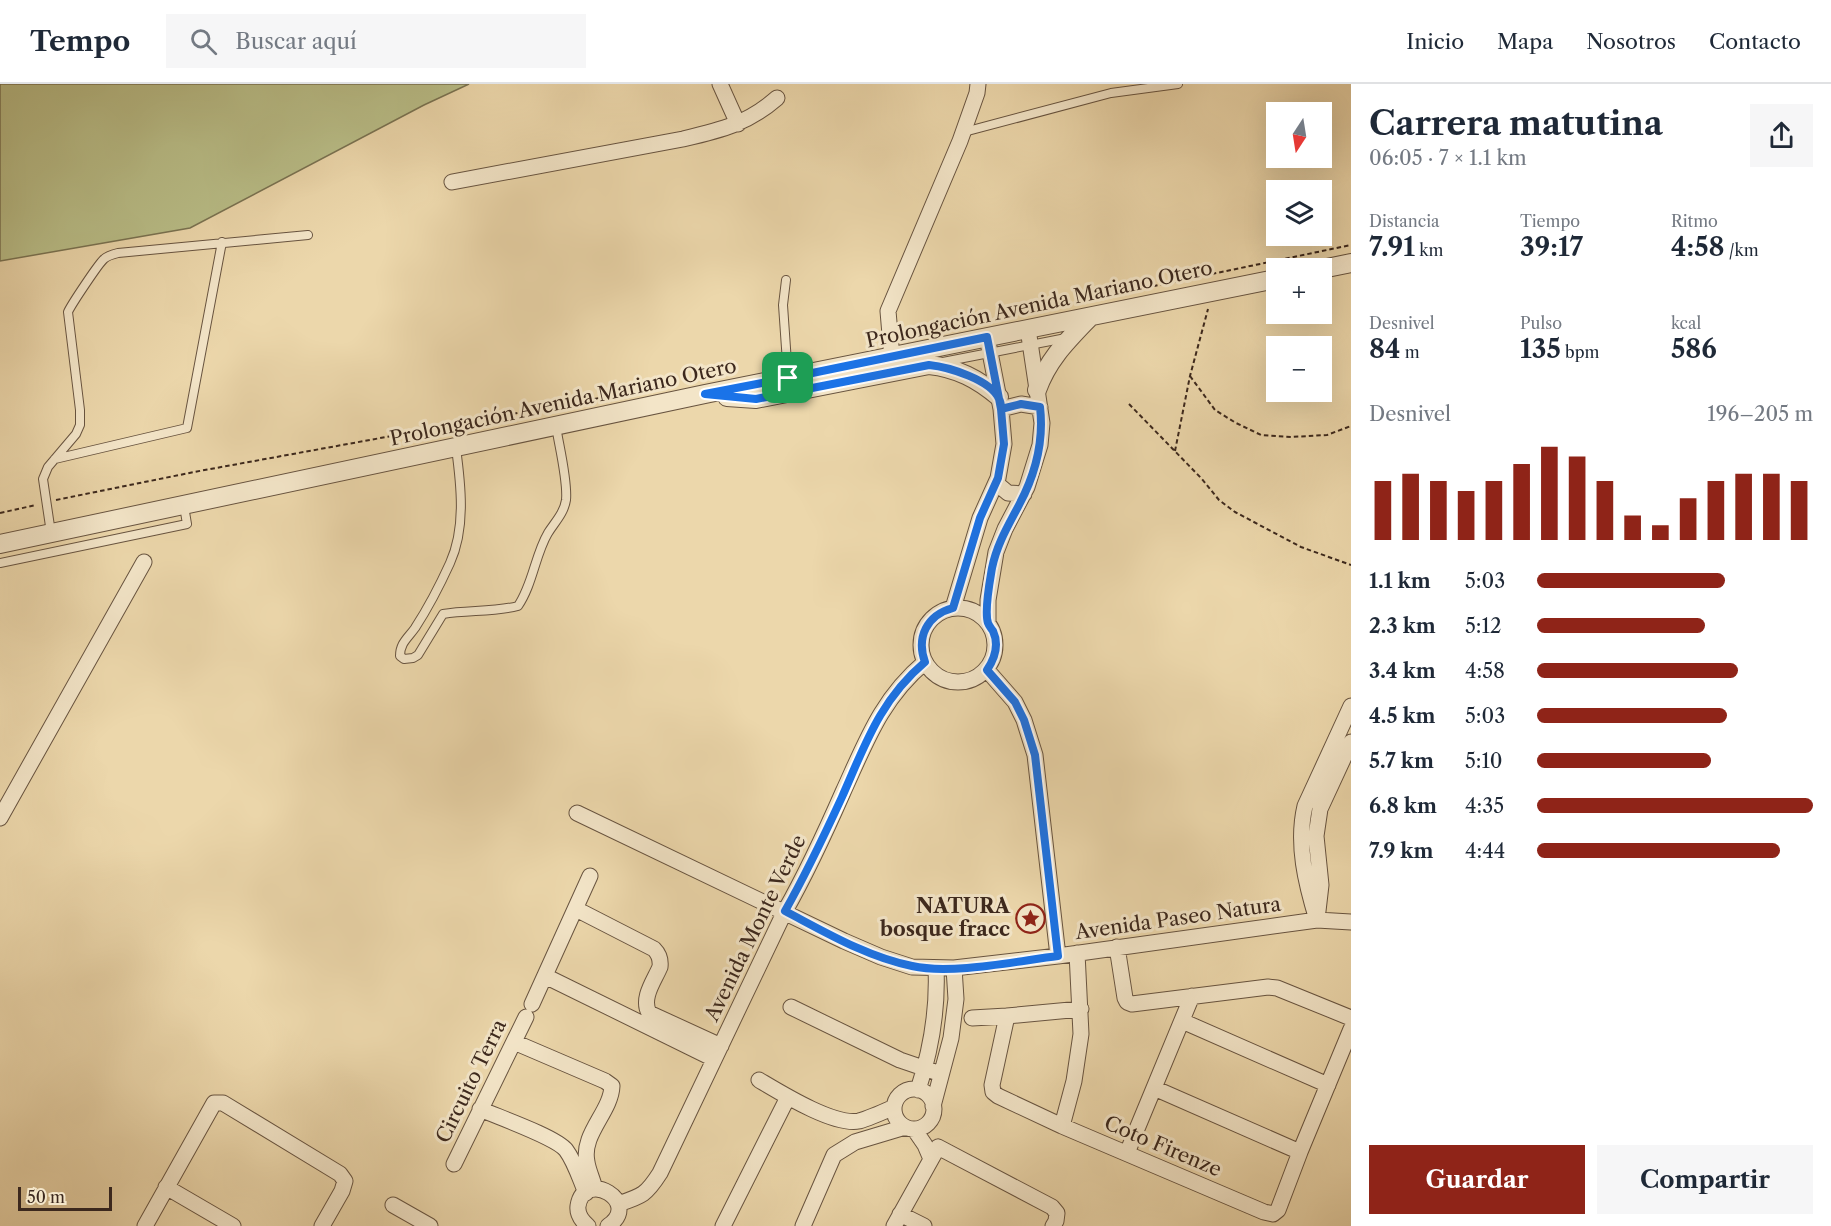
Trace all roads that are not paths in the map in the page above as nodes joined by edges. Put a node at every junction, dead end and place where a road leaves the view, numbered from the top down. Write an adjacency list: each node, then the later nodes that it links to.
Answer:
1 (720, 84): 5 (street)
2 (978, 84): 6 (street)
3 (1178, 84): 6 (lane)
4 (777, 98): 5 (street)
5 (738, 124): 7 (street)
6 (963, 132): 18 (street)
7 (452, 182)
8 (308, 235): 9 (lane)
9 (222, 242): 26 (lane); 26 (lane)
10 (1351, 263): 11 (street)
11 (1332, 267)
12 (786, 280): 20 (lane)
13 (1266, 281): 14 (street, Prolongación Avenida Mariano Otero)
14 (1089, 309): 15 (street, Prolongación Avenida Mariano Otero); 16 (street)
15 (1029, 337): 16 (lane); 17 (street, Prolongación Avenida Mariano Otero); 22 (street)
16 (1071, 337): 22 (street)
17 (988, 345): 18 (street, Prolongación Avenida Mariano Otero); 19 (lane); 23 (street)
18 (892, 358): 20 (street, Prolongación Avenida Mariano Otero)
19 (929, 365): 21 (street); 23 (street)
20 (788, 378): 21 (street, Prolongación Avenida Mariano Otero)
21 (705, 394): 24 (street, Prolongación Avenida Mariano Otero)
22 (1039, 398): 23 (street); 28 (street)
23 (1000, 403): 27 (street)
24 (556, 426): 25 (street, Prolongación Avenida Mariano Otero); 25 (lane)
25 (456, 447): 29 (street, Prolongación Avenida Mariano Otero)
26 (55, 459): 32 (lane)
27 (996, 483): 28 (street); 30 (street)
28 (1024, 494): 31 (street)
29 (183, 504): 32 (street, Prolongación Avenida Mariano Otero); 35 (lane)
30 (980, 518): 31 (street); 36 (street)
31 (1005, 529): 37 (street)
32 (51, 533): 33 (street, Prolongación Avenida Mariano Otero)
33 (0, 544)
34 (144, 562): 43 (street)
35 (0, 563)
36 (953, 608): 37 (street); 38 (street)
37 (988, 622): 39 (street)
38 (925, 662): 39 (street); 46 (street, Avenida Monte Verde)
39 (987, 670): 51 (street)
40 (1351, 706): 47 (street)
41 (1351, 742): 47 (street)
42 (577, 813): 46 (street, Avenida Paseo Natura)
43 (0, 818)
44 (590, 876): 45 (street, Circuito Terra)
45 (576, 909): 54 (street, Circuito Terra); 64 (street)
46 (785, 911): 52 (street, Avenida Paseo Natura); 64 (street, Avenida Monte Verde)
47 (1317, 920): 48 (street, Avenida Paseo Natura); 49 (street, Avenida Paseo Natura)
48 (1351, 922)
49 (1118, 947): 50 (street, Avenida Paseo Natura); 55 (street)
50 (1077, 953): 51 (street, Avenida Paseo Natura); 57 (street)
51 (1058, 956): 53 (street, Avenida Paseo Natura)
52 (936, 968): 53 (street, Avenida Paseo Natura); 65 (street)
53 (954, 968): 66 (street)
54 (545, 976): 63 (street, Circuito Terra); 64 (street)
55 (1192, 996): 60 (street); 61 (street)
56 (791, 1007): 65 (street)
57 (1081, 1009): 58 (street); 76 (street)
58 (1007, 1016): 59 (street); 76 (street, Coto Firenze)
59 (972, 1018)
60 (1351, 1018)
61 (1182, 1020): 68 (street); 69 (street)
62 (1351, 1029): 68 (street, Coto Firenze)
63 (514, 1042): 74 (street, Circuito Terra); 83 (street)
64 (718, 1052): 84 (street, Avenida Monte Verde)
65 (925, 1069): 66 (street); 70 (street)
66 (941, 1074): 72 (street)
67 (759, 1080): 71 (street)
68 (1328, 1085): 78 (street, Coto Firenze)
69 (1154, 1088): 78 (street); 80 (street)
70 (918, 1090): 72 (street); 73 (street)
71 (788, 1097): 73 (street); 94 (street)
72 (933, 1106): 75 (street)
73 (894, 1107): 77 (street)
74 (480, 1109): 81 (street, Circuito Terra); 83 (street)
75 (928, 1123): 77 (street); 79 (street)
76 (1062, 1126): 80 (street, Coto Firenze)
77 (910, 1128): 79 (street); 95 (street)
78 (1300, 1152): 80 (street, Coto Firenze)
79 (935, 1153): 86 (street); 97 (street)
80 (1127, 1153)
81 (454, 1164)
82 (166, 1187): 88 (street); 89 (street); 90 (street)
83 (591, 1191): 84 (street); 87 (street)
84 (618, 1204): 93 (street)
85 (393, 1205): 91 (street)
86 (897, 1220): 96 (street)
87 (584, 1222): 92 (street)
88 (145, 1226)
89 (233, 1226)
90 (322, 1226)
91 (430, 1226)
92 (566, 1226)
93 (608, 1226)
94 (723, 1226)
95 (803, 1226)
96 (924, 1226)
97 (1053, 1226)

